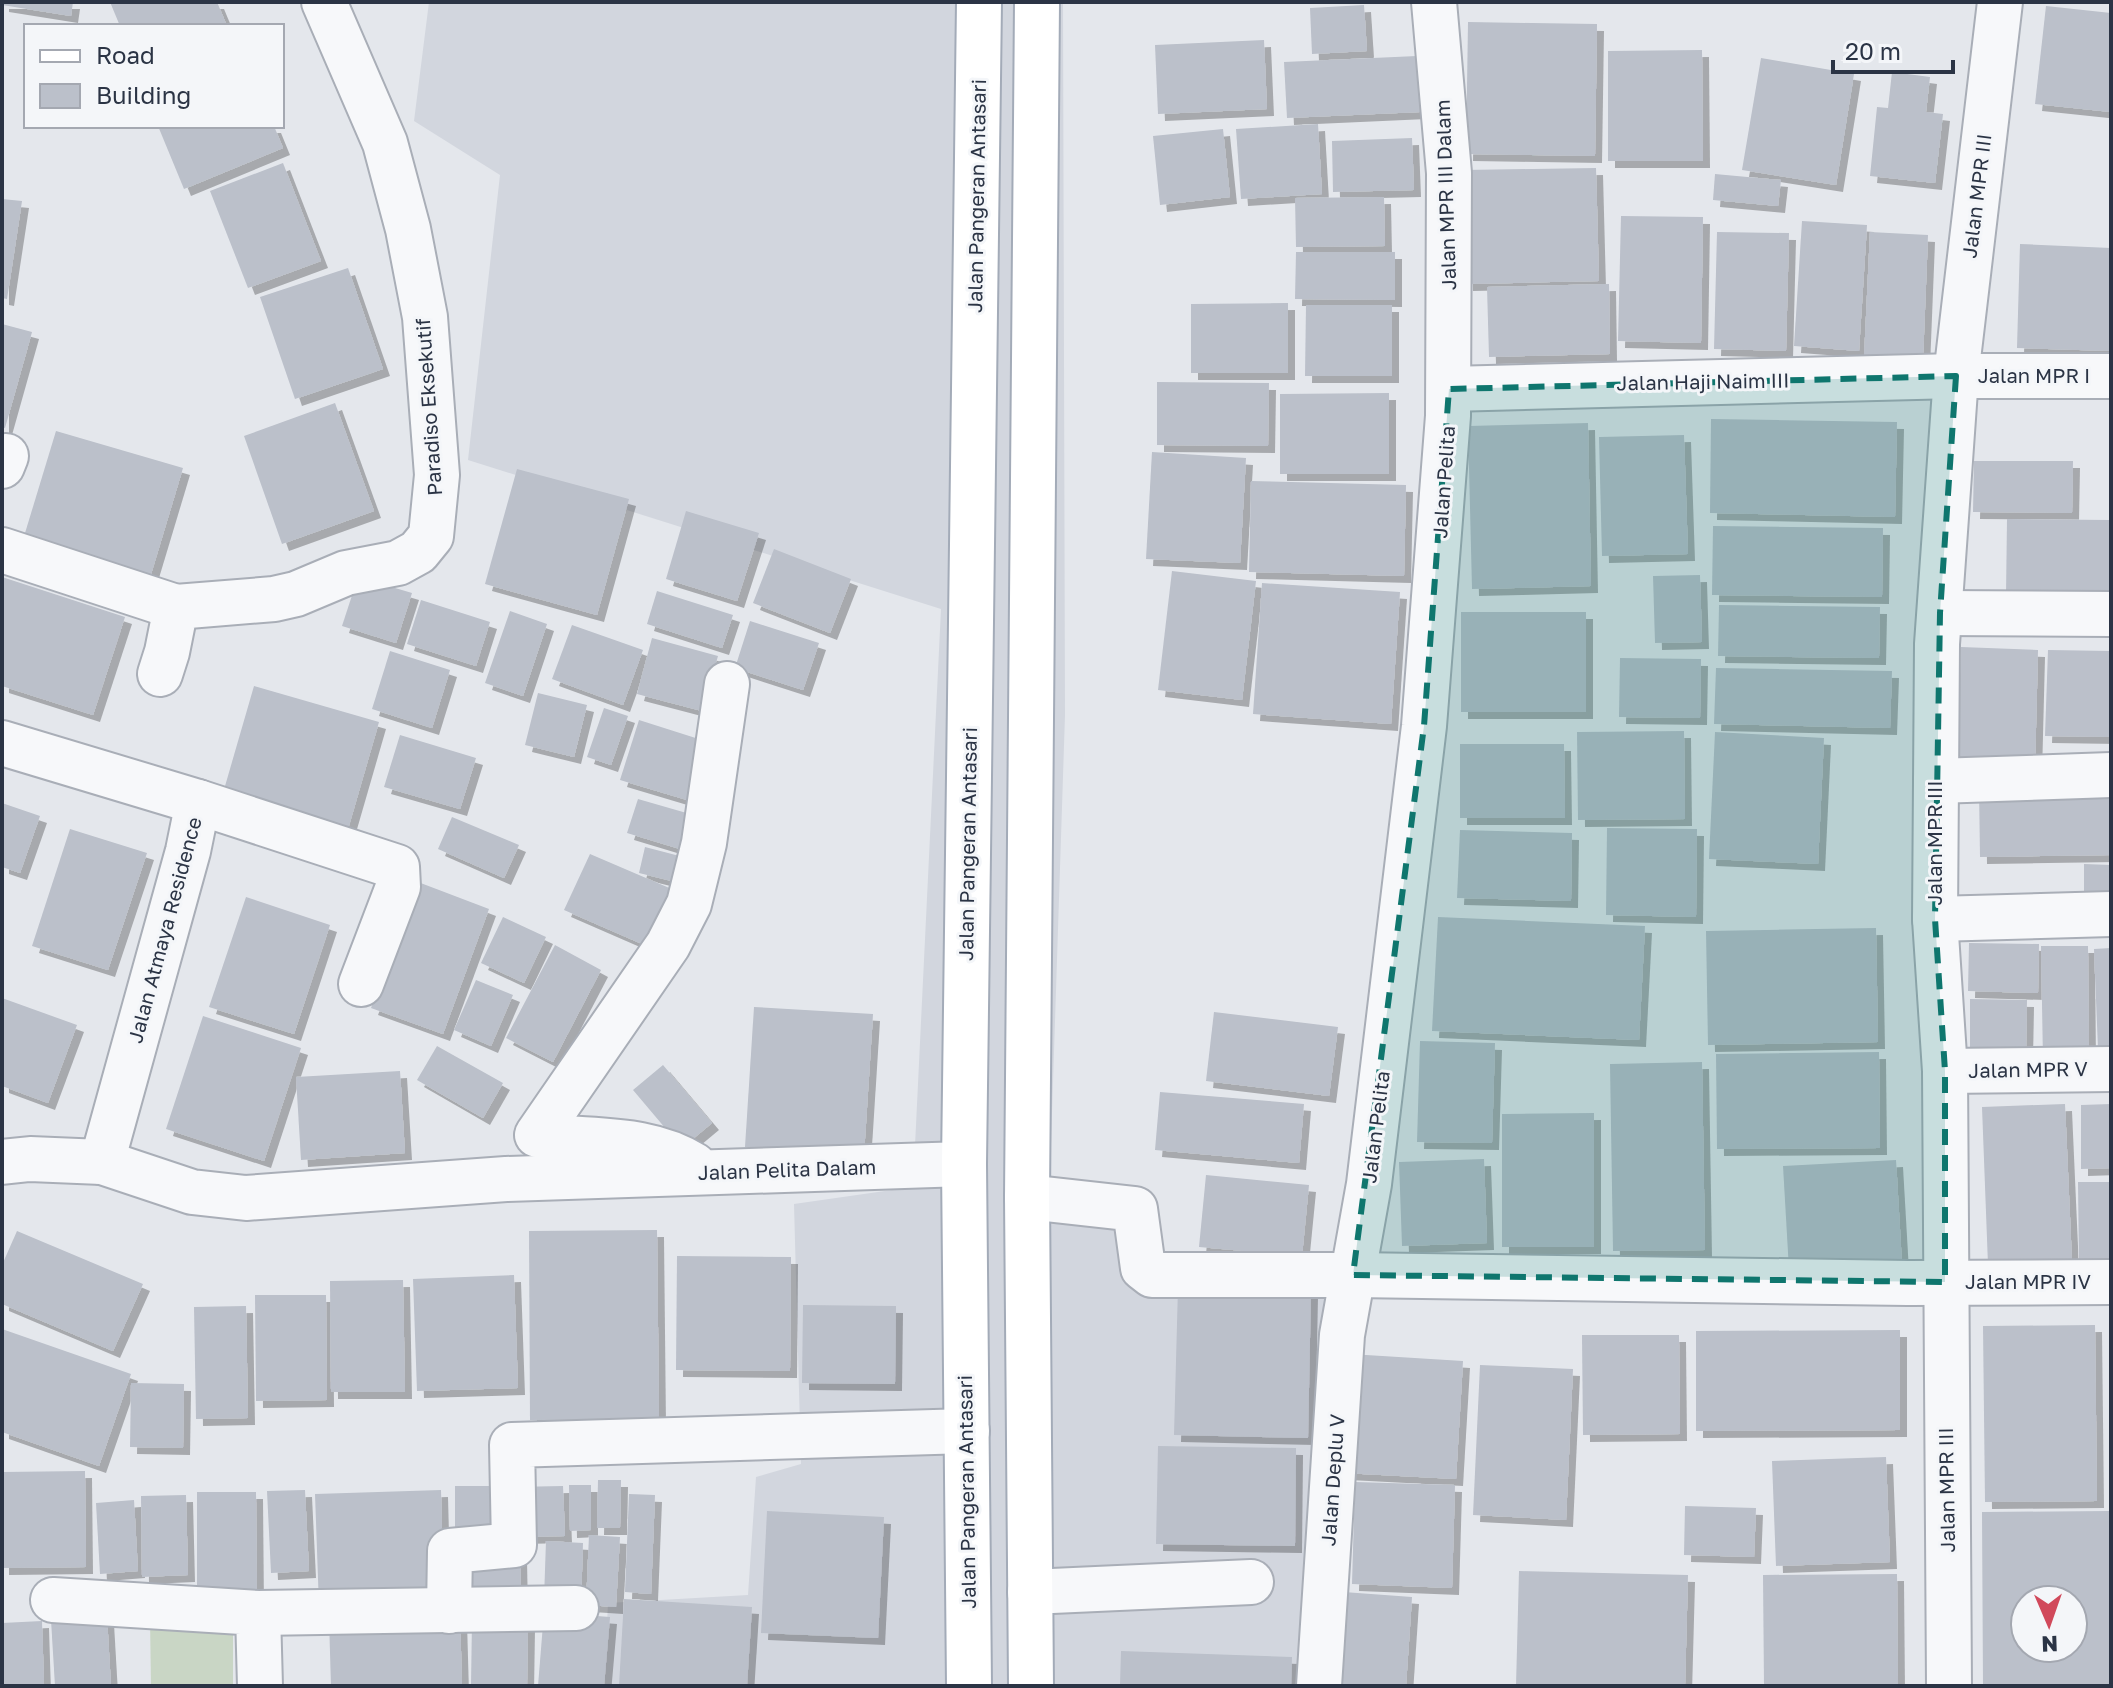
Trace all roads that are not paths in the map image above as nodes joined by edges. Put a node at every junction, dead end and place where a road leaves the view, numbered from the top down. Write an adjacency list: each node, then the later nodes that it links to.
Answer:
1 (324, 2): 10 (street, Paradiso Eksekutif)
2 (979, 2): 26 (main road, Jalan Pangeran Antasari)
3 (1037, 2): 28 (main road)
4 (1434, 2): 8 (street, Jalan MPR III Dalam)
5 (2000, 2): 6 (street, Jalan MPR III)
6 (1956, 376): 7 (street, Jalan MPR I); 8 (street, Jalan Haji Naim III); 11 (street, Jalan MPR III)
7 (2111, 376)
8 (1449, 389): 29 (street, Jalan Pelita)
9 (2, 550): 10 (street)
10 (176, 607): 13 (street)
11 (1940, 613): 12 (street); 17 (street, Jalan MPR III)
12 (2111, 614)
13 (160, 674)
14 (727, 684): 27 (street)
15 (2, 743): 18 (street, Jalan Atmaya Residence)
16 (2111, 775): 17 (street)
17 (1936, 781): 20 (street, Jalan MPR III)
18 (198, 802): 21 (street); 25 (street, Jalan Atmaya Residence)
19 (2111, 914): 20 (street)
20 (1935, 919): 23 (street, Jalan MPR III)
21 (361, 984)
22 (2111, 1069): 23 (street, Jalan MPR V)
23 (1945, 1071): 30 (street, Jalan MPR III)
24 (2, 1162): 25 (street)
25 (102, 1162): 27 (street, Jalan Pelita Dalam)
26 (964, 1164): 27 (street, Jalan Pelita Dalam); 32 (main road, Jalan Pangeran Antasari)
27 (706, 1172)
28 (1027, 1197): 29 (street); 34 (main road)
29 (1353, 1275): 30 (street); 42 (street, Jalan Deplu V)
30 (1945, 1282): 31 (street, Jalan MPR IV); 43 (street, Jalan MPR III)
31 (2111, 1282)
32 (967, 1431): 37 (street); 40 (main road, Jalan Pangeran Antasari)
33 (1251, 1582): 34 (street)
34 (1030, 1592): 41 (main road)
35 (53, 1600): 38 (street)
36 (576, 1608): 37 (street)
37 (449, 1611): 38 (street)
38 (258, 1613): 39 (street)
39 (260, 1686)
40 (969, 1686)
41 (1031, 1686)
42 (1319, 1686)
43 (1949, 1686)

